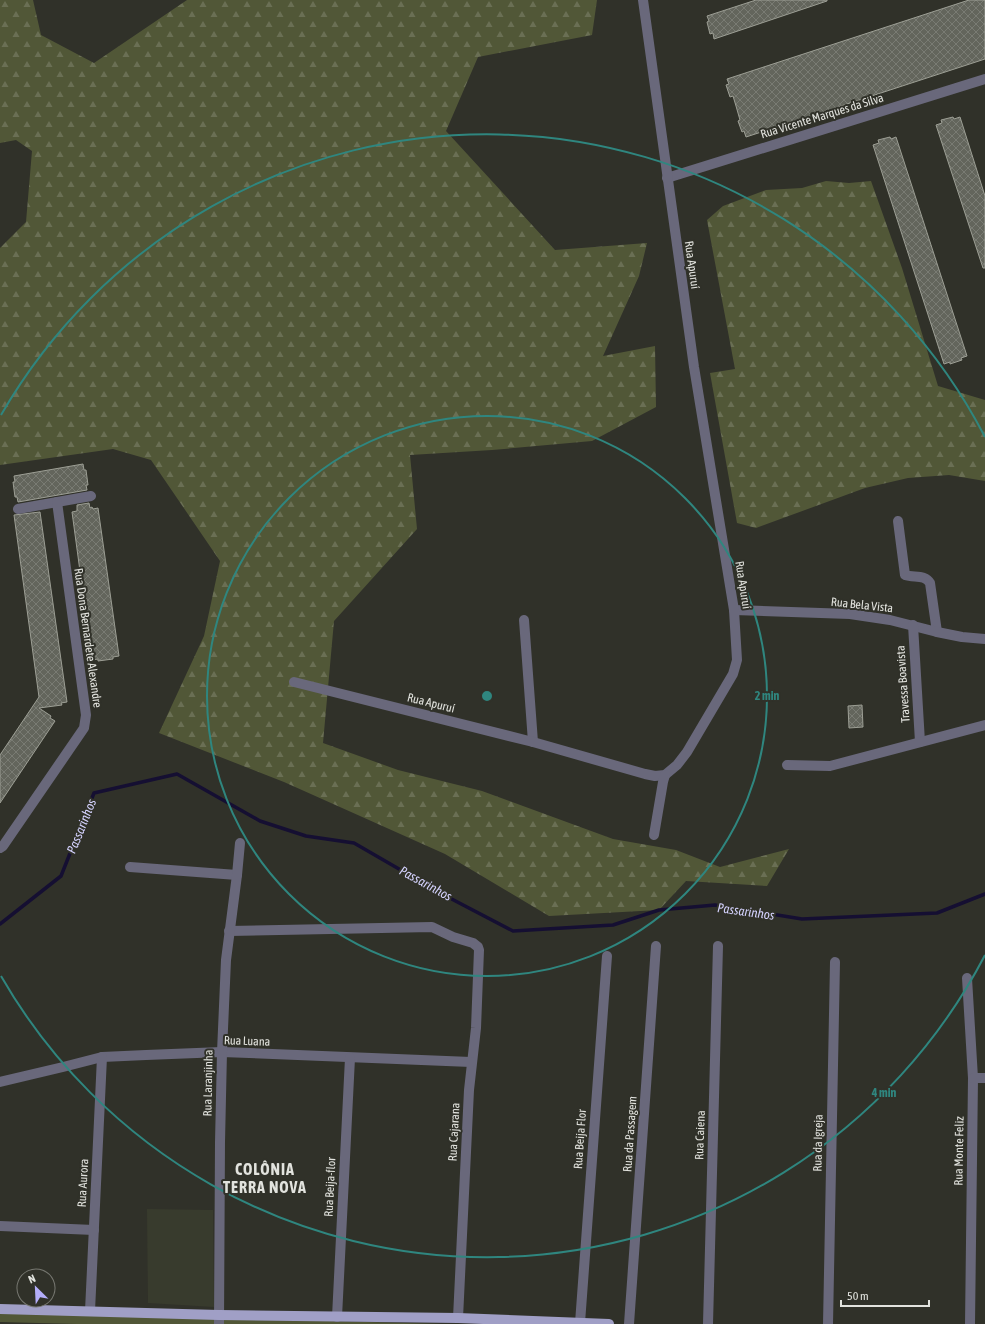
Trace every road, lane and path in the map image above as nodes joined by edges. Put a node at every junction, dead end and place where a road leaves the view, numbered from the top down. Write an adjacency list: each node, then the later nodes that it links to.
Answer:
1 (642, 0): 3 (street, Rua Apuruí)
2 (985, 79): 3 (street, Rua Vicente Marques da Silva)
3 (667, 178): 8 (street, Rua Apuruí)
4 (91, 496): 5 (street)
5 (57, 502): 6 (street); 21 (street, Rua Dona Bernardete Alexandre)
6 (18, 509)
7 (898, 522): 11 (street)
8 (734, 610): 10 (street, Rua Bela Vista); 18 (street, Rua Apuruí)
9 (524, 620): 15 (street)
10 (913, 625): 11 (street, Rua Bela Vista); 16 (street, Travessa Boavista)
11 (937, 632): 12 (street, Rua Bela Vista)
12 (985, 639)
13 (294, 682): 15 (street, Rua Apuruí)
14 (985, 725): 16 (street)
15 (533, 742): 18 (street, Rua Apuruí)
16 (920, 742): 17 (street)
17 (787, 764)
18 (665, 776): 19 (street)
19 (654, 835)
20 (240, 843): 23 (street, Rua Laranjinha)
21 (0, 848)
22 (130, 867): 23 (street)
23 (237, 875): 24 (street, Rua Laranjinha)
24 (229, 931): 30 (street, Rua Laranjinha); 33 (street, Rua Cajarana)
25 (656, 946): 47 (street, Rua da Passagem)
26 (718, 946): 48 (street, Rua Caiena)
27 (606, 956): 45 (street, Rua Beija Flor)
28 (835, 962): 49 (street, Rua da Igreja)
29 (967, 978): 34 (street, Rua Monte Feliz)
30 (222, 1052): 31 (street, Rua Luana); 32 (street, Rua Luana); 43 (street, Rua Laranjinha)
31 (102, 1057): 36 (street, Rua Luana); 38 (street, Rua Aurora)
32 (350, 1058): 33 (street, Rua Luana); 41 (street, Rua Beija-flor)
33 (471, 1062): 42 (street, Rua Cajarana)
34 (973, 1078): 35 (street); 50 (street, Rua Monte Feliz)
35 (985, 1078)
36 (0, 1082)
37 (0, 1226): 38 (street)
38 (94, 1230): 40 (street, Rua Aurora)
39 (0, 1308): 40 (main road)
40 (90, 1311): 43 (main road)
41 (337, 1317): 42 (main road); 43 (main road)
42 (458, 1318): 44 (main road)
43 (219, 1320)
44 (524, 1322): 45 (main road)
45 (580, 1323): 46 (main road)
46 (609, 1324)
47 (629, 1324)
48 (708, 1324)
49 (828, 1324)
50 (970, 1324)

